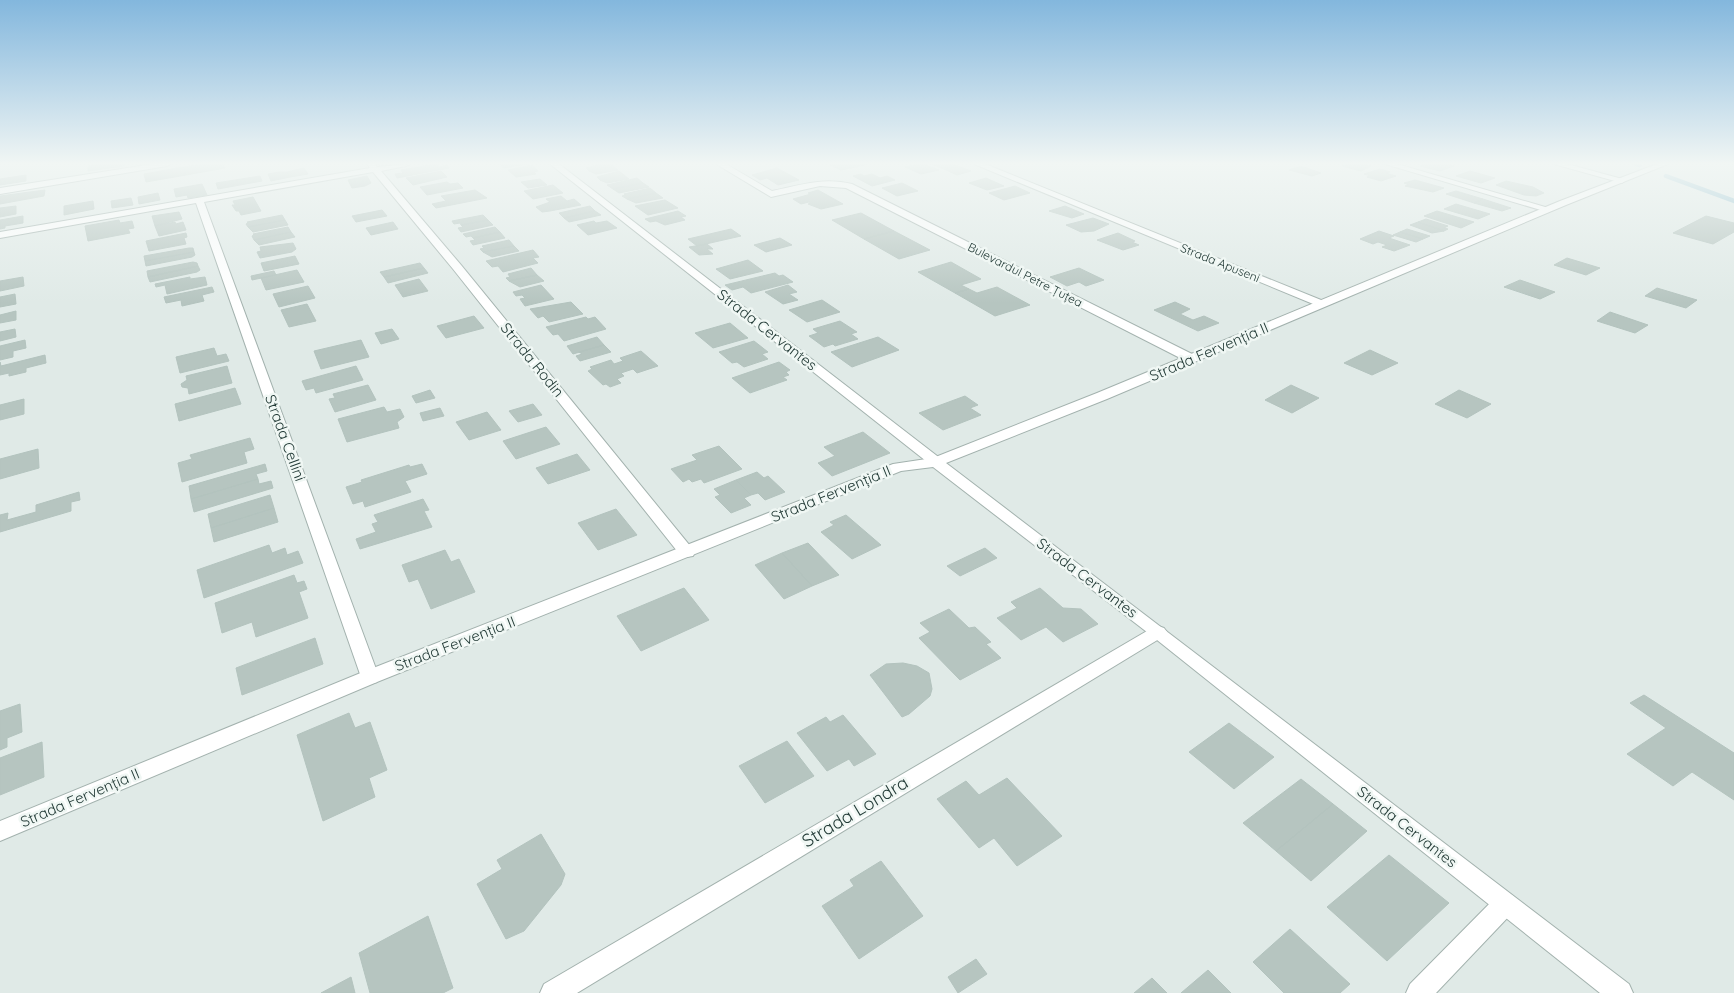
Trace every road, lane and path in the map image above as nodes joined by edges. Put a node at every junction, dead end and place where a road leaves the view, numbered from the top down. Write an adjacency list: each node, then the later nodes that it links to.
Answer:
1 (140, 210): 8 (street)
2 (203, 210): 14 (street, Strada Cellini)
3 (408, 210): 12 (street, Strada Rodin)
4 (613, 210): 11 (street, Strada Cervantes)
5 (897, 210): 10 (street, Bulevardul Petre Țuțea)
6 (1092, 210): 9 (street, Strada Apuseni)
7 (1547, 210): 9 (street, Strada Fervenția II)
8 (0, 235)
9 (1322, 304): 10 (street, Strada Fervenția II)
10 (1192, 359): 11 (street, Strada Fervenția II)
11 (936, 462): 12 (street, Strada Fervenția II); 13 (street, Strada Cervantes)
12 (687, 552): 14 (street, Strada Fervenția II)
13 (1158, 632): 16 (street, Strada Cervantes); 17 (street, Strada Londra)
14 (370, 677): 15 (street, Strada Fervenția II)
15 (0, 831)
16 (1505, 904): 18 (street); 19 (street, Strada Cervantes)
17 (552, 993)
18 (1419, 993)
19 (1620, 993)

